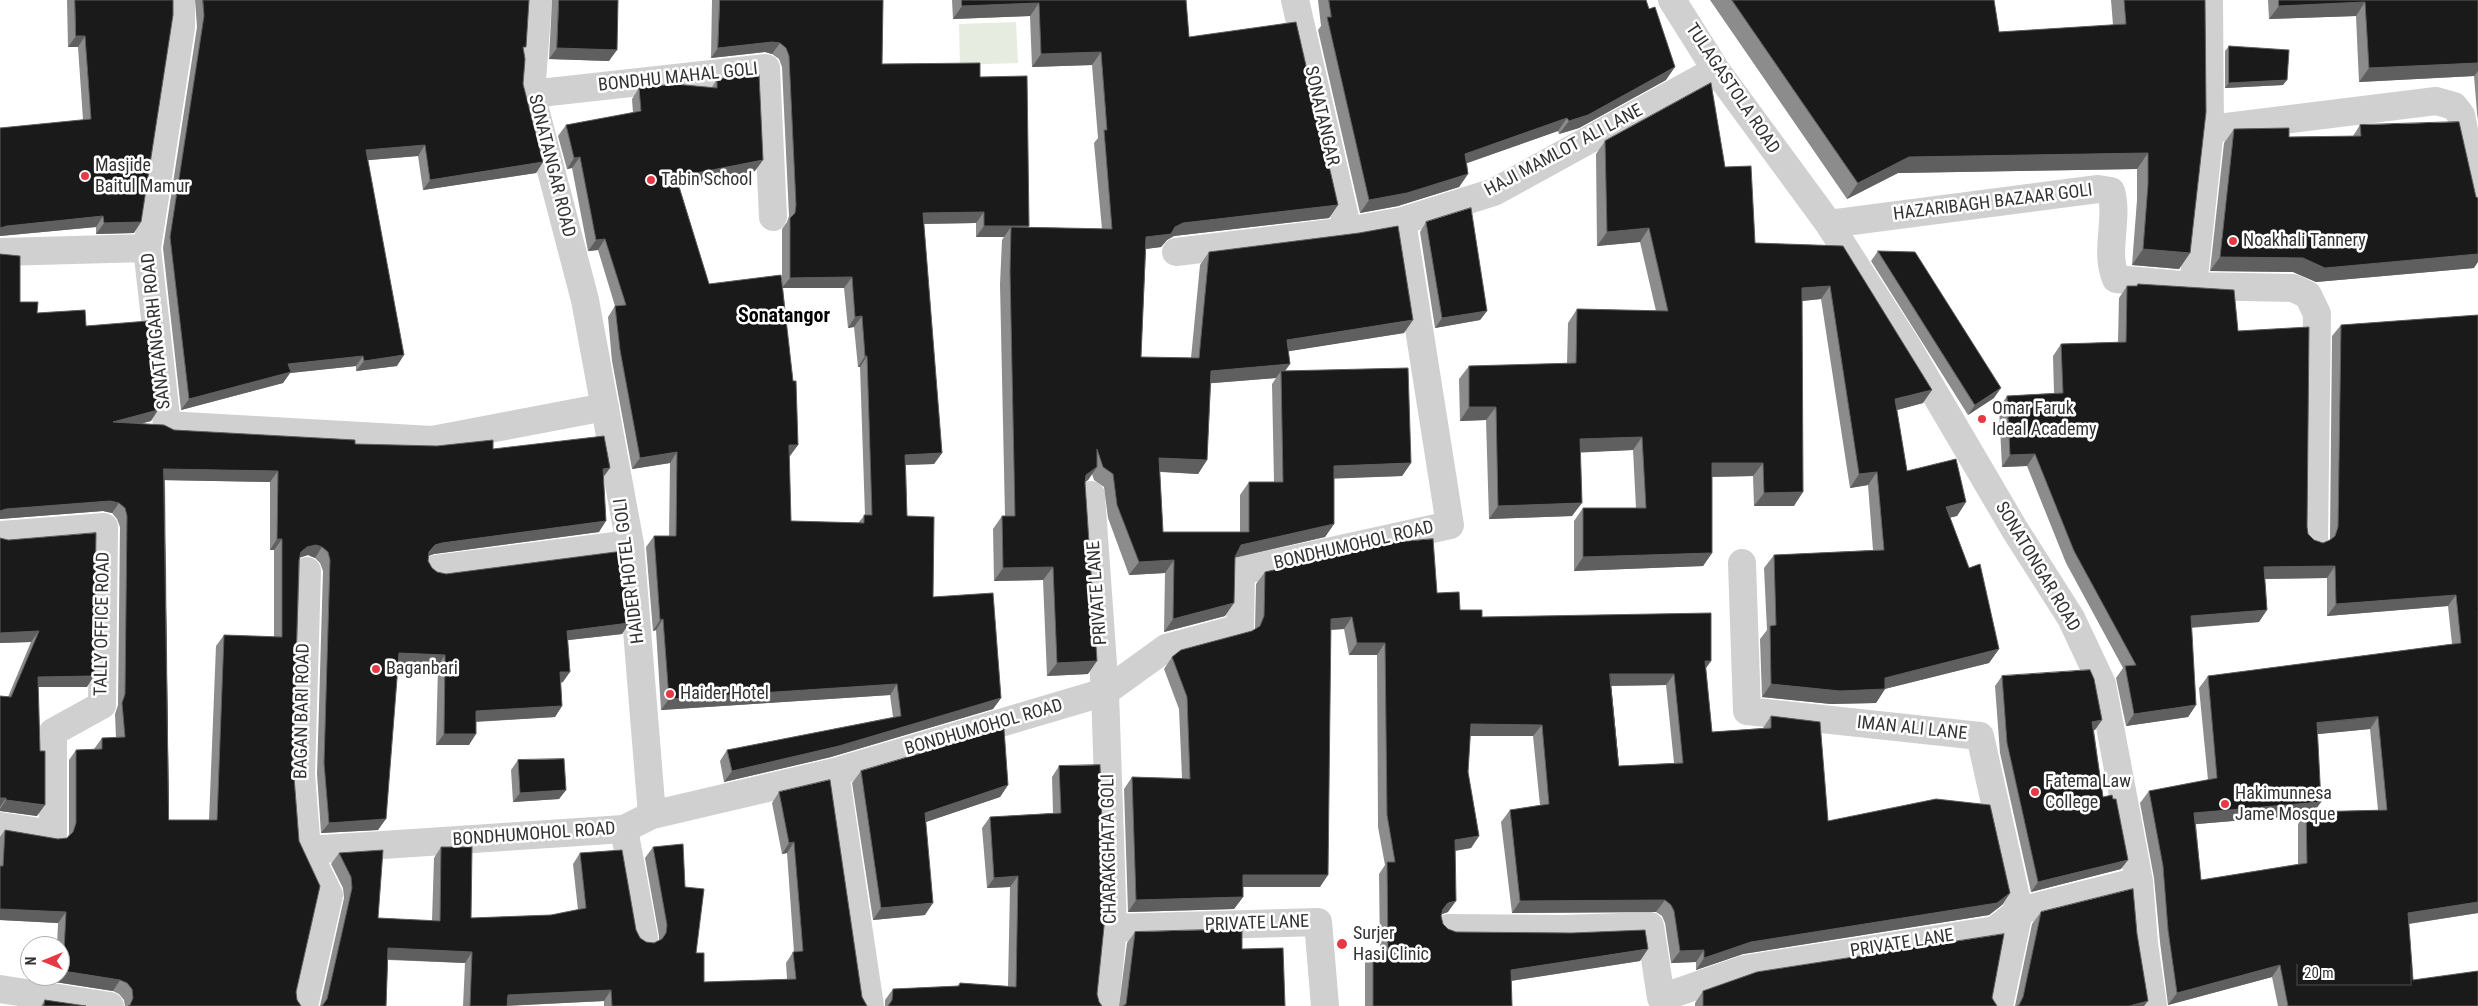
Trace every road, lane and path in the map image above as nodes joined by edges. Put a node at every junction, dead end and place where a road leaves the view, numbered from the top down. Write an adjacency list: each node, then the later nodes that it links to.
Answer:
1 (181, 0): 15 (street, SANATANGARH ROAD)
2 (538, 0): 7 (street, SONATANGAR ROAD)
3 (1295, 0): 14 (street, SONATANGAR)
4 (1672, 0): 6 (street, TULAGASTOLA ROAD)
5 (2210, 0): 8 (street)
6 (1716, 70): 9 (street, TULAGASTOLA ROAD); 12 (street, HAJI MAMLOT ALI LANE)
7 (531, 94): 11 (street, BONDHU MAHAL GOLI); 19 (street, SONATANGAR ROAD)
8 (2210, 129): 10 (street); 18 (street)
9 (1794, 178): 13 (street, SONATONGAR ROAD)
10 (2478, 201)
11 (773, 216)
12 (1402, 221): 14 (street, HAJI MAMLOT ALI LANE); 28 (street, BONDHUMOHOL ROAD)
13 (1829, 224): 18 (street, HAZARIBAGH BAZAAR GOLI); 34 (street, SONATONGAR ROAD)
14 (1348, 231): 17 (street, HAJI MAMLOT ALI LANE)
15 (147, 248): 16 (street); 20 (street, SANATANGARH ROAD)
16 (0, 252)
17 (1176, 252)
18 (2193, 286): 23 (street)
19 (585, 300): 20 (street, HAIDER HOTEL GOLI)
20 (605, 407): 24 (street, HAIDER HOTEL GOLI)
21 (1091, 495): 28 (street, PRIVATE LANE)
22 (0, 535): 31 (street, TALLY OFFICE ROAD)
23 (2314, 540)
24 (630, 544): 26 (street); 30 (street, HAIDER HOTEL GOLI)
25 (1742, 563): 35 (street, IMAN ALI LANE)
26 (436, 568)
27 (306, 572): 33 (street, BAGAN BARI ROAD)
28 (1106, 692): 29 (street, BONDHUMOHOL ROAD); 36 (street, CHARAKGHATA GOLI)
29 (835, 772): 30 (street, BONDHUMOHOL ROAD); 43 (street)
30 (652, 816): 32 (street, BONDHUMOHOL ROAD)
31 (0, 826)
32 (624, 828): 33 (street, BONDHUMOHOL ROAD); 38 (street)
33 (306, 850): 42 (street)
34 (2139, 881): 35 (street, PRIVATE LANE); 47 (street, SONATONGAR ROAD)
35 (2019, 911): 40 (street, PRIVATE LANE); 46 (street, IMAN ALI LANE)
36 (1112, 928): 44 (street, CHARAKGHATA GOLI); 45 (street, PRIVATE LANE)
37 (1448, 928): 40 (street, PRIVATE LANE)
38 (644, 938)
39 (0, 989): 41 (street)
40 (1662, 1002)
41 (110, 1006)
42 (304, 1006)
43 (870, 1006)
44 (1105, 1006)
45 (1325, 1006)
46 (1999, 1006)
47 (2154, 1006)

